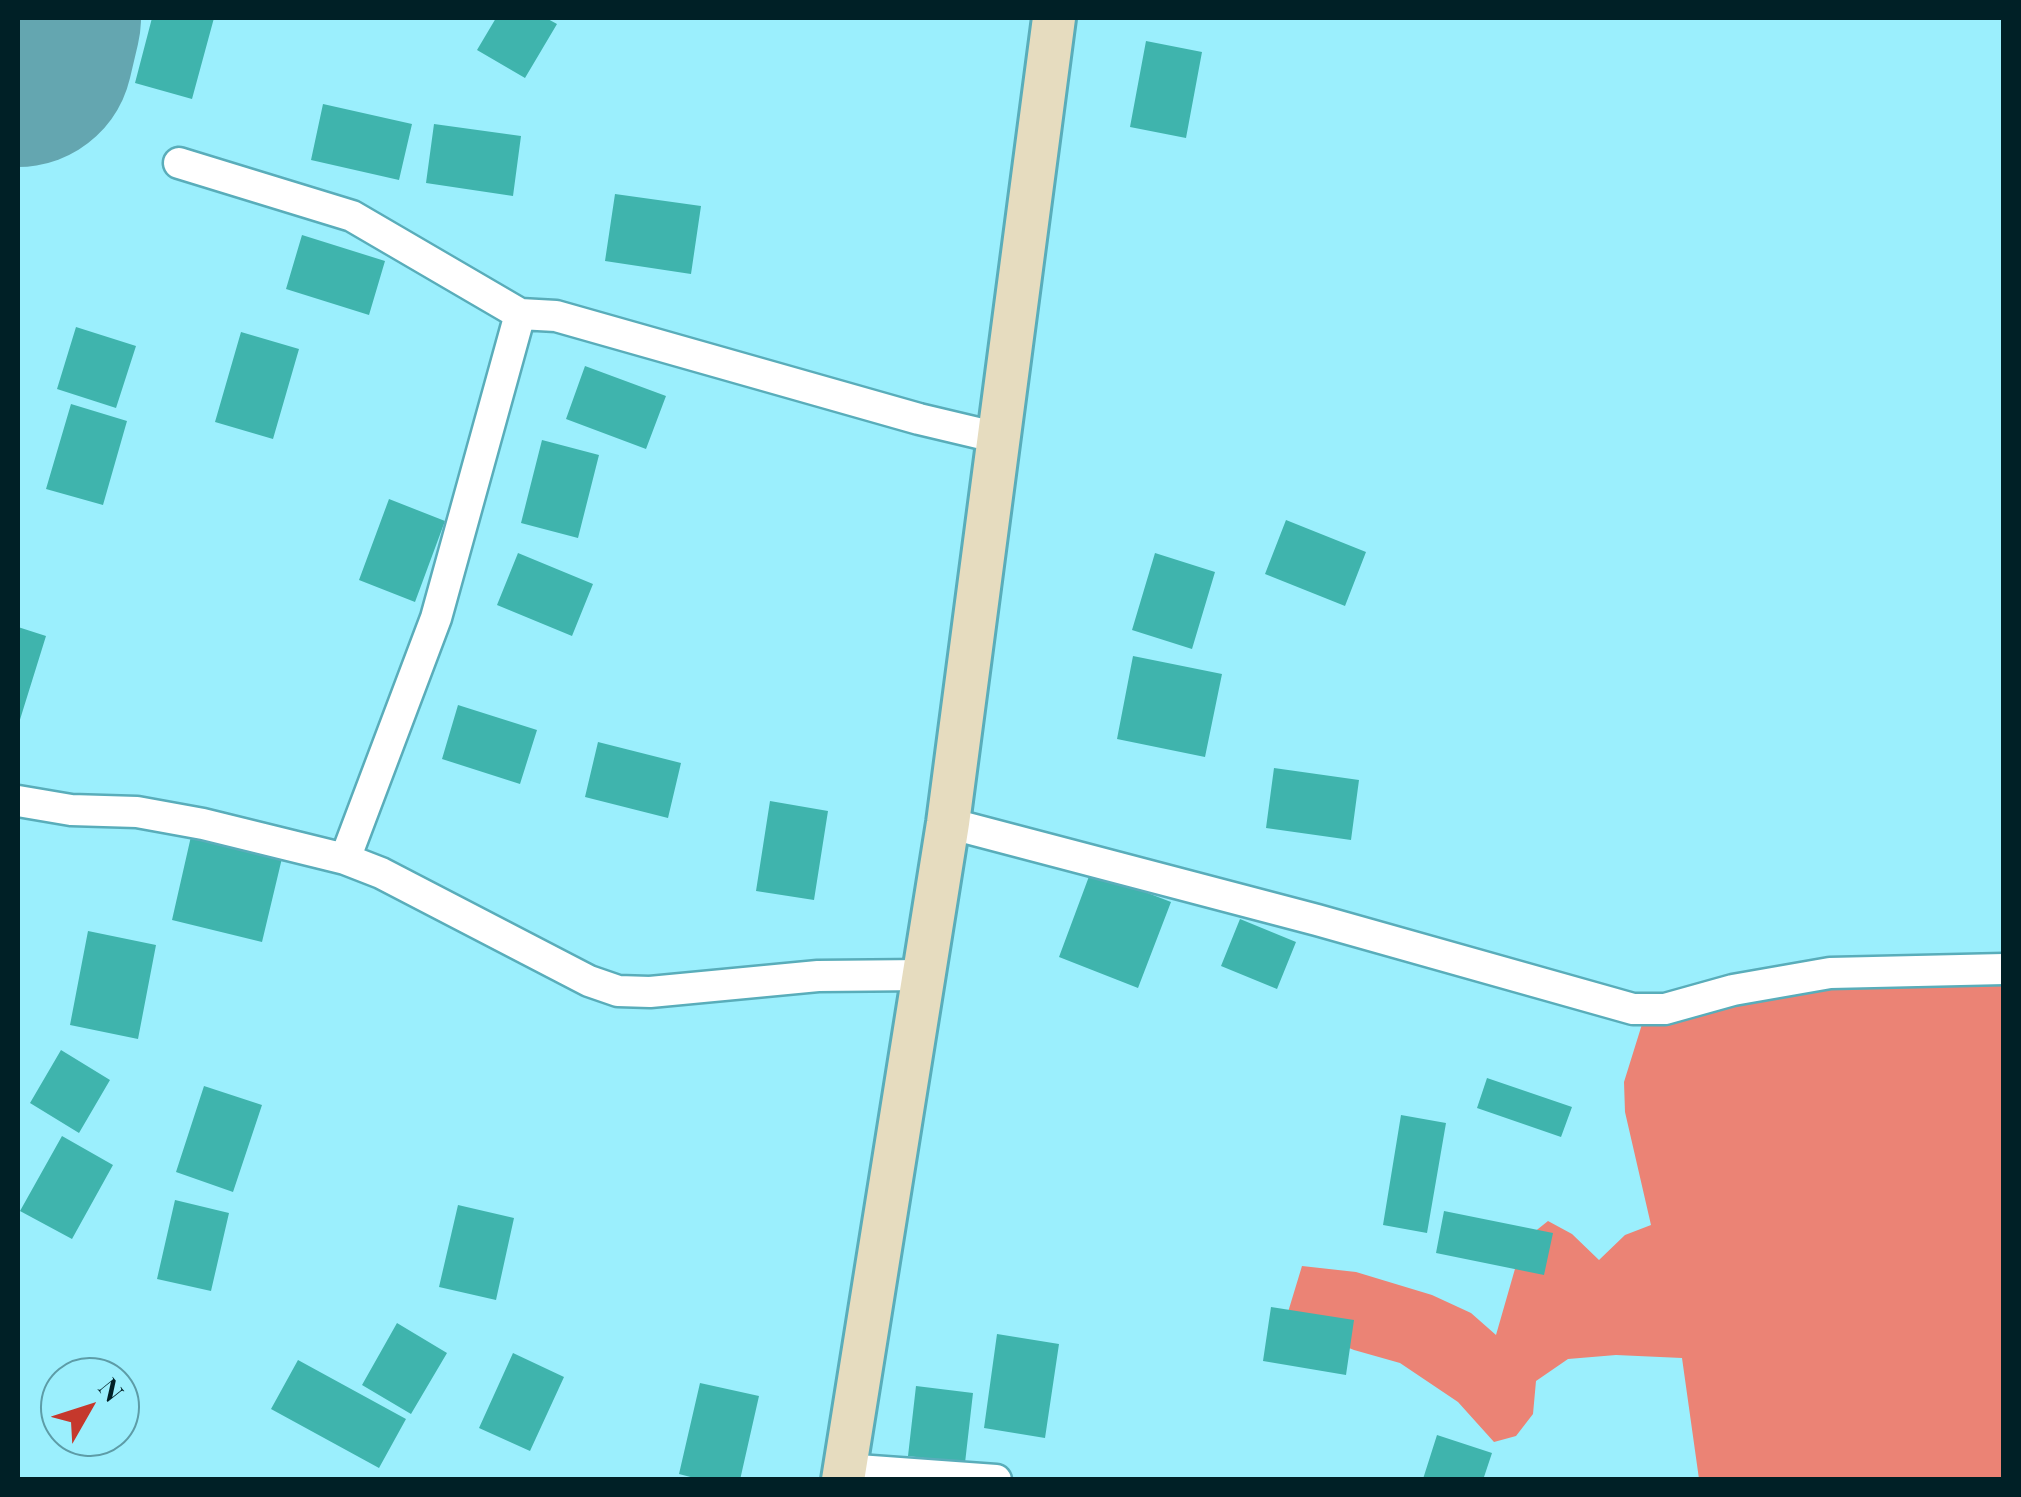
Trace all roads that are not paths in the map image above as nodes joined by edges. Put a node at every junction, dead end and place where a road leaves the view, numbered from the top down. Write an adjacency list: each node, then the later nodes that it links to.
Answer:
1 (1054, 18): 4 (main road)
2 (179, 163): 3 (street)
3 (520, 314): 4 (street); 7 (street)
4 (999, 438): 6 (main road)
5 (18, 800): 7 (street)
6 (948, 823): 8 (street); 9 (main road)
7 (345, 859): 9 (street)
8 (2004, 969)
9 (924, 976): 10 (main road)
10 (844, 1474): 11 (street)
11 (996, 1480)

